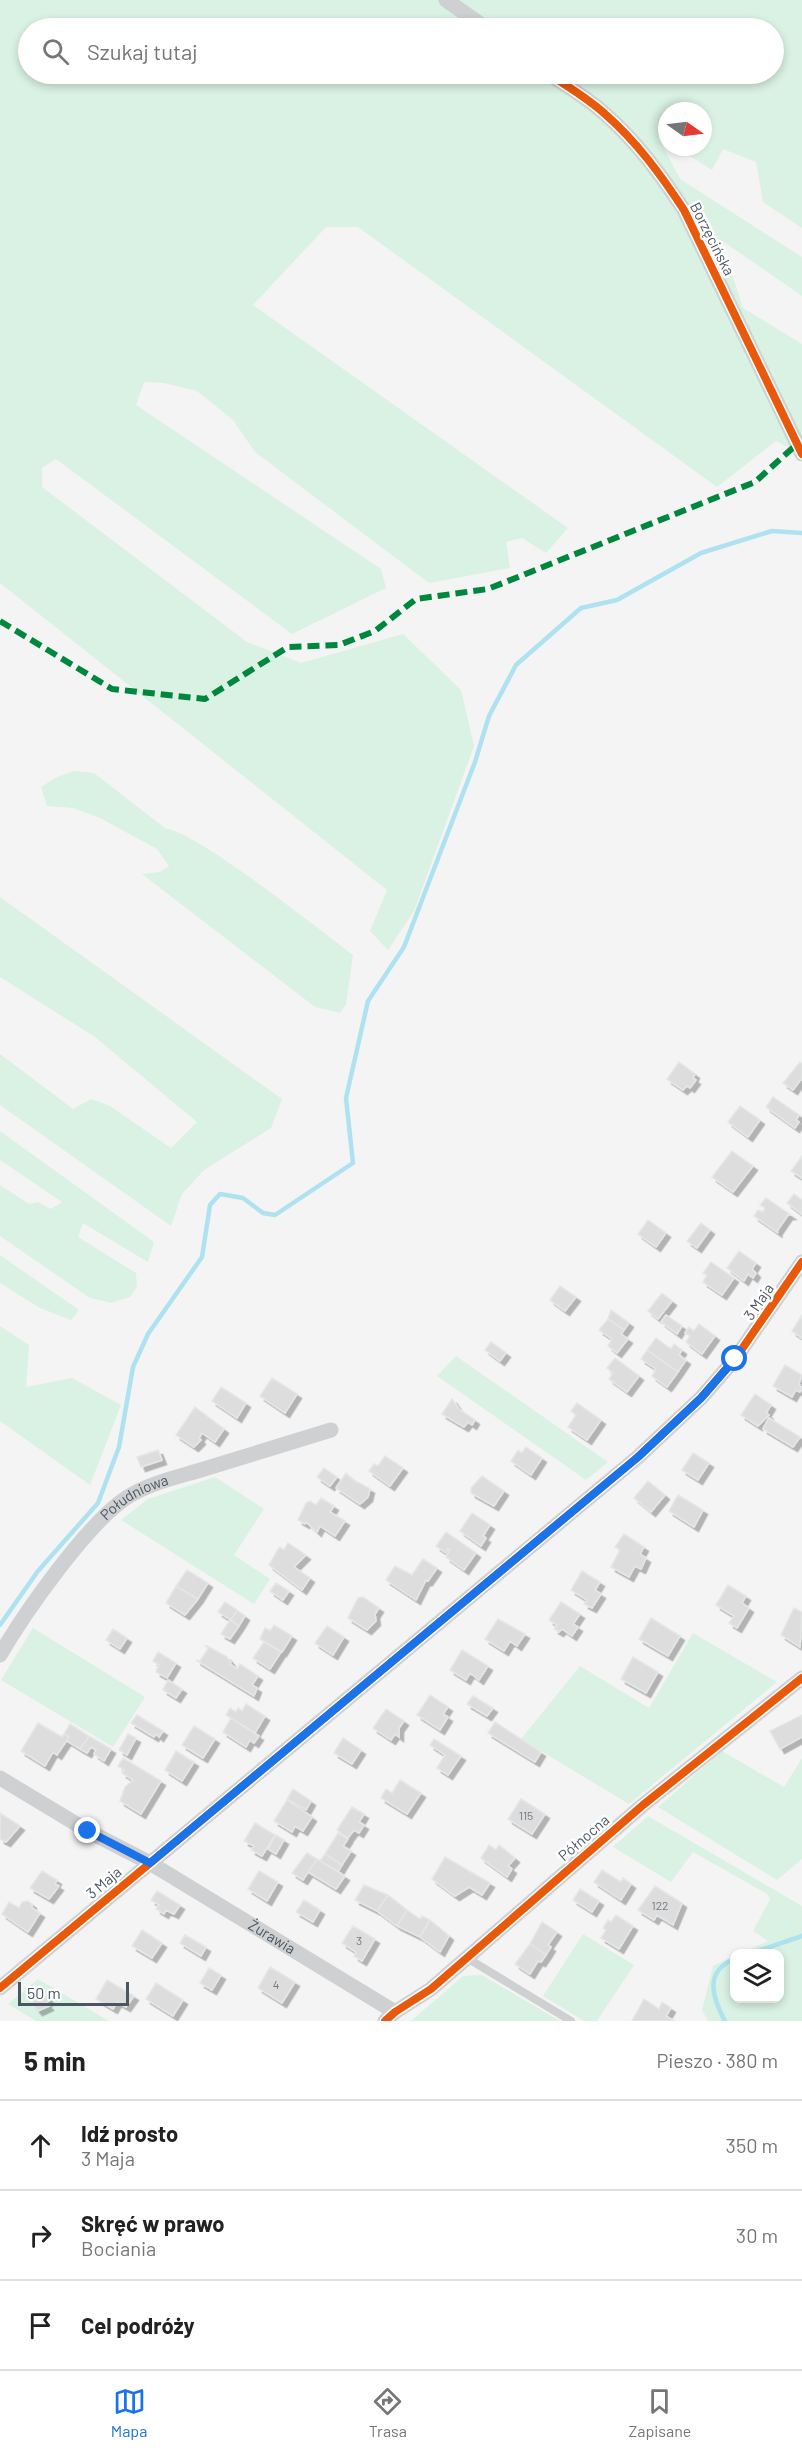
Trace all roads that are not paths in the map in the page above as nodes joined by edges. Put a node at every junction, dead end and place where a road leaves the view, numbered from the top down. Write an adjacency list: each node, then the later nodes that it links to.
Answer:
1 (446, 0): 2 (street)
2 (472, 18)
3 (563, 84): 4 (street, Borzęcińska)
4 (802, 454)
5 (802, 1262): 10 (street, 3 Maja)
6 (331, 1430): 7 (street, Południowa)
7 (0, 1654)
8 (799, 1686): 11 (street, Północna)
9 (0, 1778): 10 (street, Żurawia)
10 (150, 1863): 12 (street, 3 Maja); 13 (street, Żurawia)
11 (467, 1958): 13 (street, Północna); 14 (lane)
12 (0, 1988)
13 (390, 2016)
14 (571, 2021)

